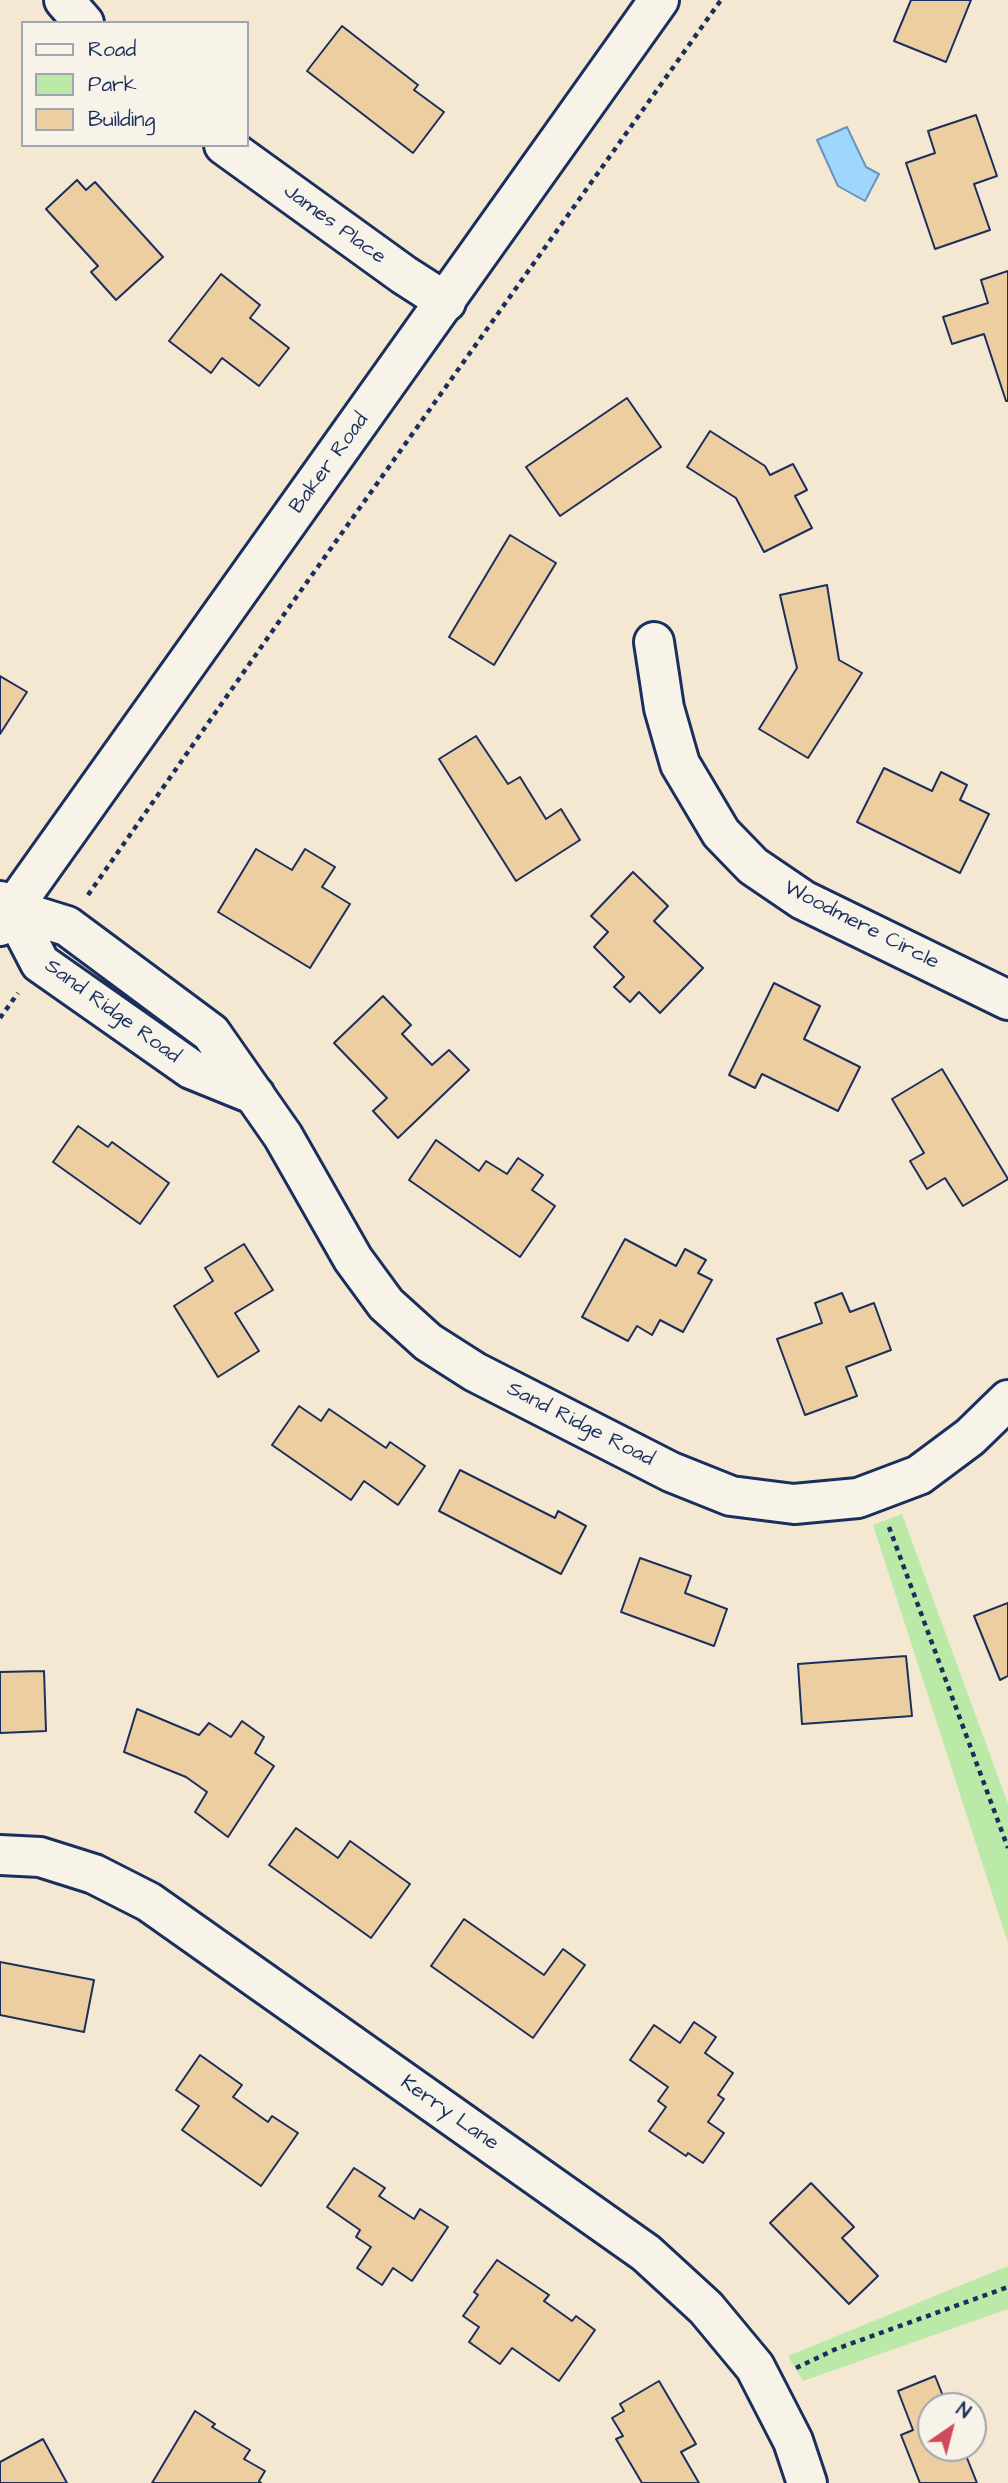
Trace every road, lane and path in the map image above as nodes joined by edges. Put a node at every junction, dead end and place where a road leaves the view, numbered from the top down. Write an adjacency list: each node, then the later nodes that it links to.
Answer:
1 (64, 0): 4 (street)
2 (659, 0): 6 (street, Baker Road)
3 (720, 0): 9 (path)
4 (82, 21)
5 (227, 147): 6 (street, James Place)
6 (446, 302): 8 (street, Baker Road)
7 (654, 642): 11 (street, Woodmere Circle)
8 (4, 912): 9 (street, Sand Ridge Road); 10 (street, Sand Ridge Road)
9 (67, 926): 13 (street, Sand Ridge Road)
10 (40, 963): 12 (path); 13 (street, Sand Ridge Road)
11 (1008, 1000)
12 (0, 1018)
13 (255, 1095): 15 (street, Sand Ridge Road)
14 (1008, 1399): 15 (street, Sand Ridge Road)
15 (876, 1492): 16 (path)
16 (1008, 1848)
17 (0, 1855): 19 (street, Kerry Lane)
18 (1008, 2287): 19 (path)
19 (764, 2384): 20 (street, Kerry Lane)
20 (807, 2483)

